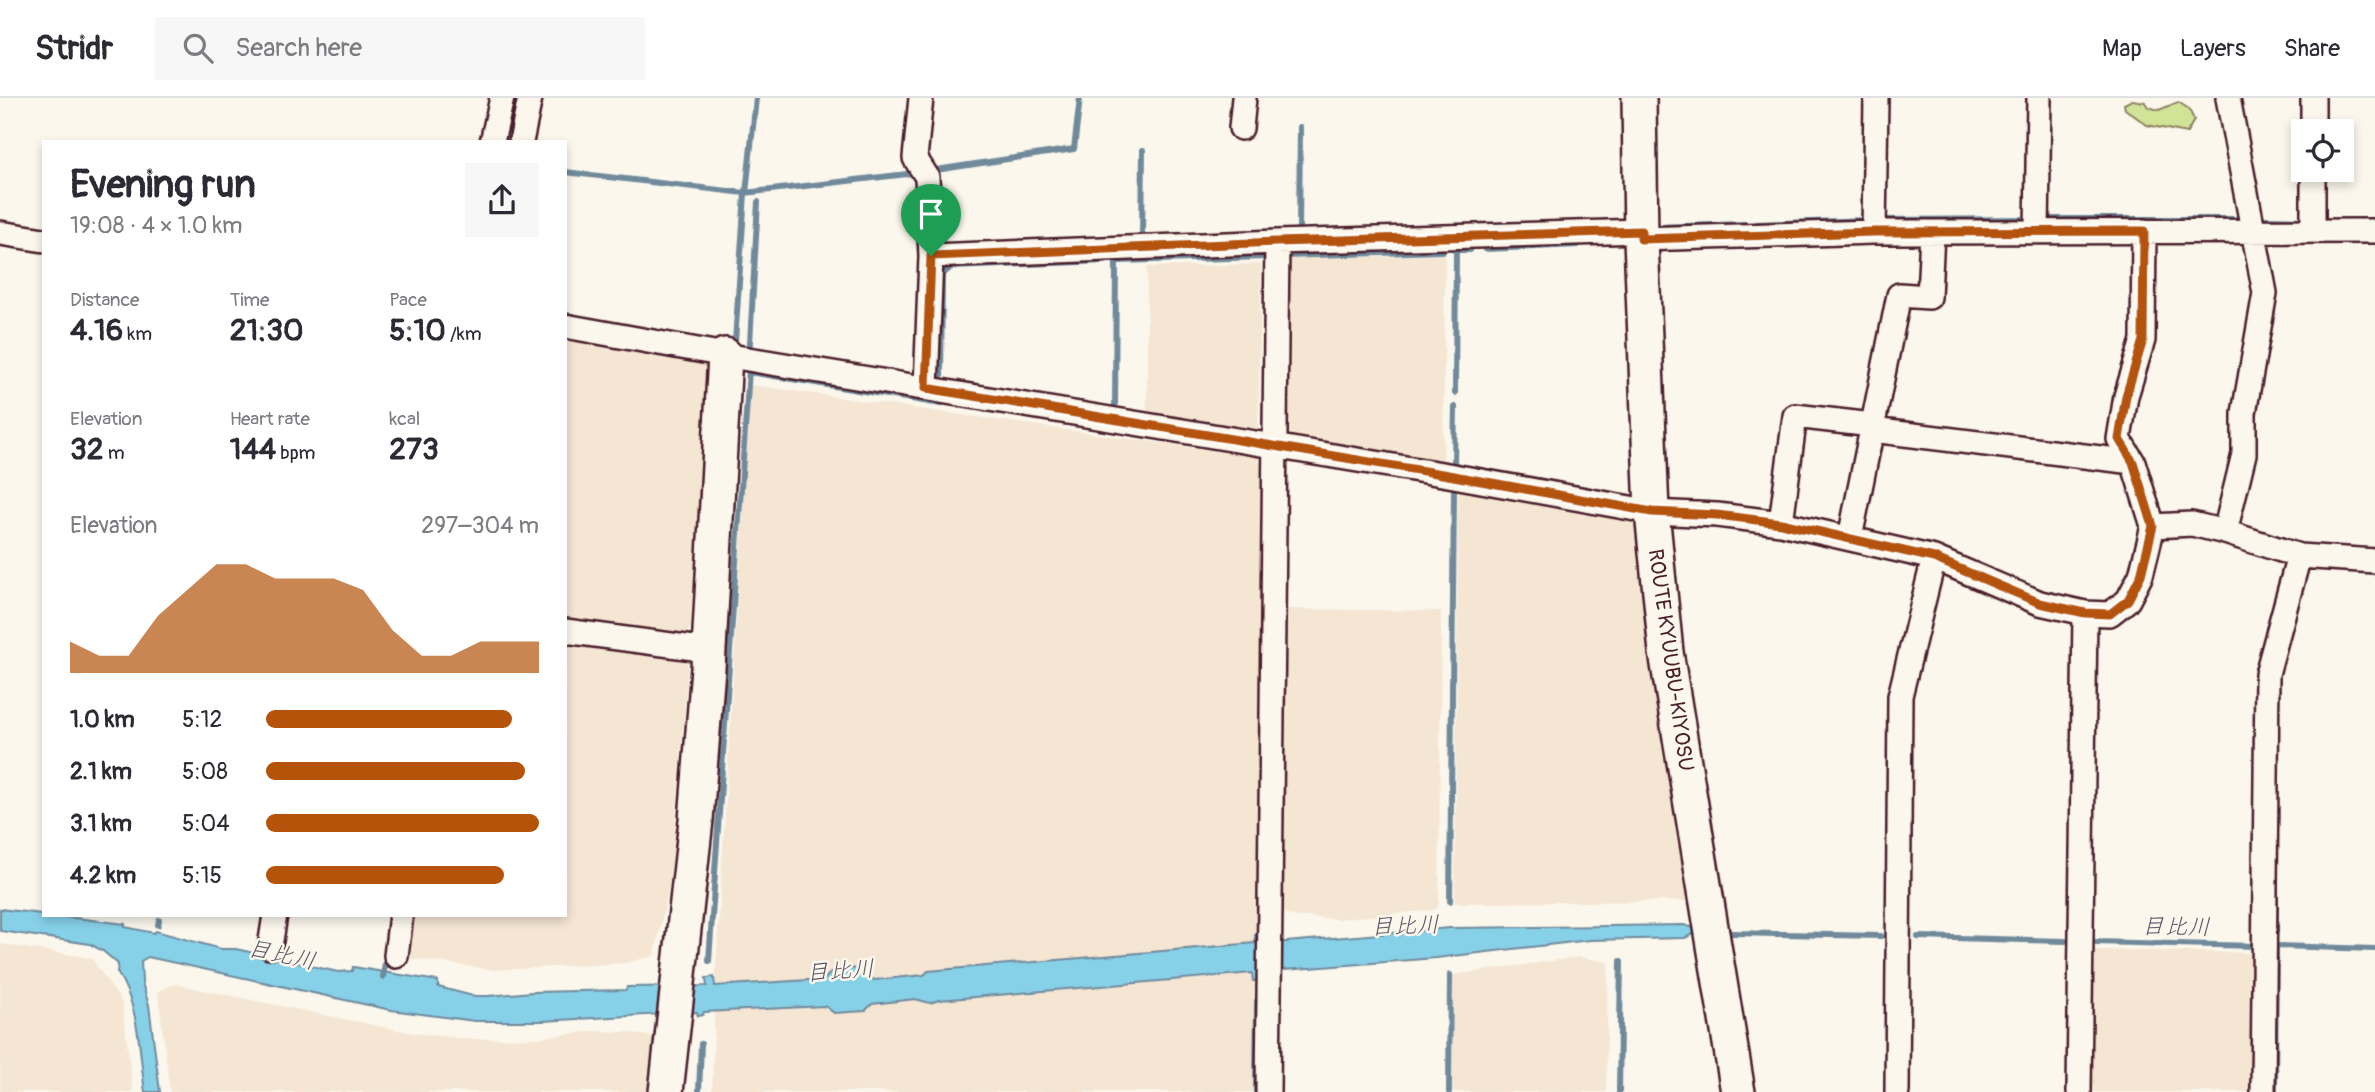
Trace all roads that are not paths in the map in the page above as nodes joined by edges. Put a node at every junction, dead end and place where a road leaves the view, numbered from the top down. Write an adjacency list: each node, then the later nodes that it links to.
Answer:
1 (502, 98): 12 (street)
2 (530, 98): 13 (street)
3 (921, 98): 26 (street)
4 (1244, 98): 11 (street)
5 (1639, 98): 23 (main road, ROUTE KYUUBU-KIYOSU)
6 (1876, 98): 20 (street)
7 (2039, 98): 15 (street)
8 (2228, 98): 17 (street)
9 (2313, 98): 10 (street)
10 (2313, 119)
11 (1241, 128)
12 (494, 140)
13 (521, 140)
14 (2313, 182): 18 (street)
15 (2037, 231): 16 (street); 21 (street)
16 (2144, 231): 17 (street); 32 (street)
17 (2254, 231): 18 (street); 36 (street)
18 (2313, 231): 19 (street)
19 (2375, 231)
20 (1874, 232): 21 (street); 23 (street)
21 (1932, 232): 30 (street)
22 (0, 233): 24 (street)
23 (1641, 235): 25 (street); 33 (main road, ROUTE KYUUBU-KIYOSU)
24 (42, 240)
25 (1277, 242): 26 (street); 31 (street)
26 (931, 256): 29 (street)
27 (567, 326): 28 (street)
28 (725, 355): 29 (street); 43 (main road)
29 (926, 388): 31 (street)
30 (1872, 428): 32 (street); 34 (street); 37 (street)
31 (1275, 447): 33 (street); 49 (street)
32 (2133, 462): 35 (street)
33 (1652, 512): 34 (street); 50 (main road, ROUTE KYUUBU-KIYOSU)
34 (1781, 523): 37 (street)
35 (2153, 526): 36 (street); 41 (street)
36 (2225, 531): 38 (street)
37 (1850, 538): 39 (street)
38 (2299, 556): 40 (street); 53 (street)
39 (1934, 558): 41 (street); 51 (street)
40 (2375, 561)
41 (2085, 613): 52 (street)
42 (567, 631): 43 (street)
43 (709, 650): 48 (main road)
44 (275, 917): 46 (street)
45 (401, 917): 47 (street)
46 (270, 947)
47 (396, 957)
48 (666, 1092)
49 (1268, 1092)
50 (1738, 1092)
51 (1897, 1092)
52 (2078, 1092)
53 (2263, 1092)

